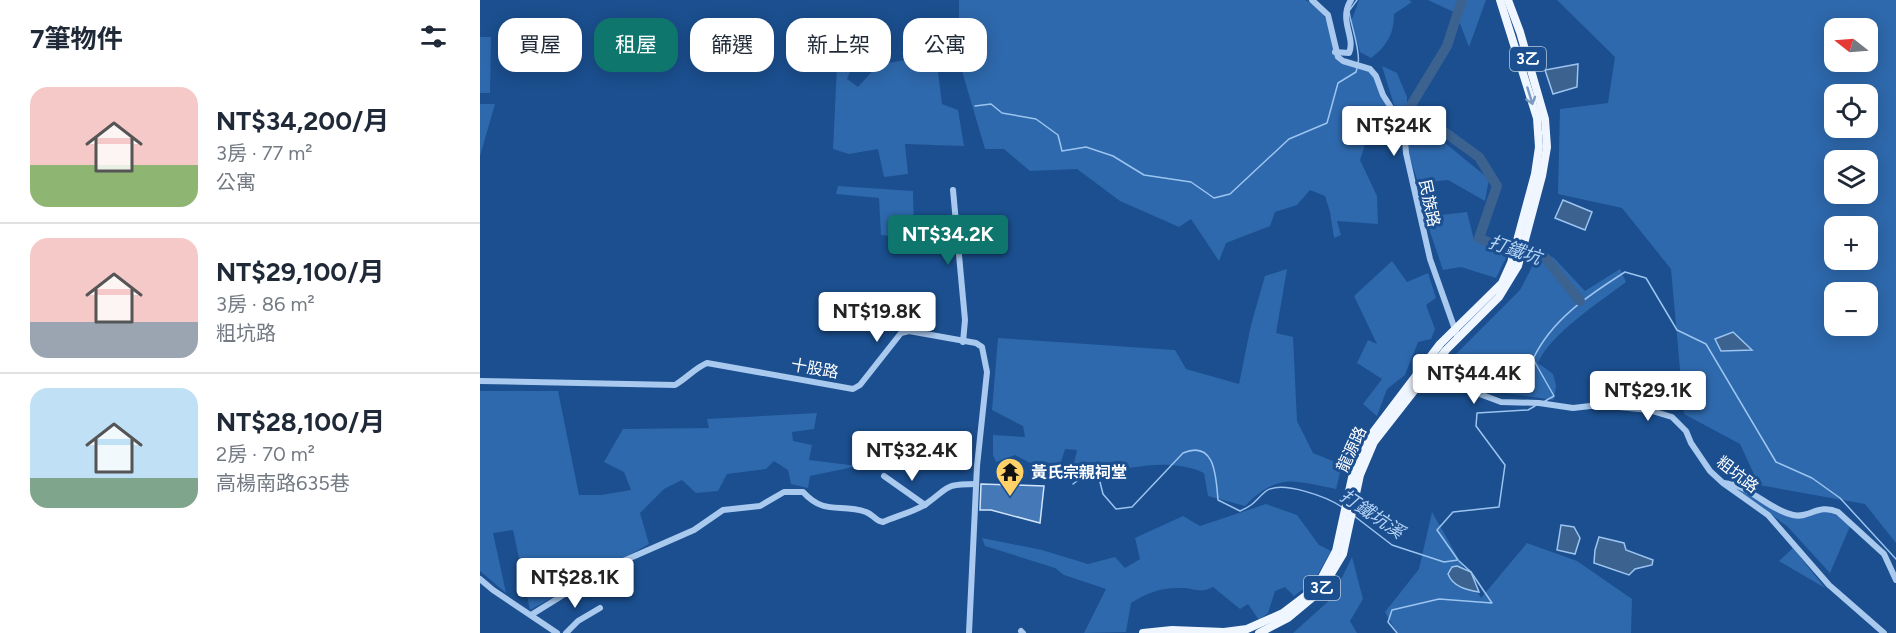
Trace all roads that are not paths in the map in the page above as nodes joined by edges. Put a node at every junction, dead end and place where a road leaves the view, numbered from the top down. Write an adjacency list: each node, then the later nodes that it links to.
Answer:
1 (1312, 0): 5 (street)
2 (1351, 0): 5 (street)
3 (1500, 0): 6 (main road, 3乙, one-way to 6)
4 (1508, 0): 6 (main road, 3乙)
5 (1335, 52): 9 (street, 民族路)
6 (1541, 119): 8 (main road, 3乙)
7 (953, 190): 11 (street)
8 (1518, 253): 9 (main road, 龍源路 / 3乙); 10 (main road, 3乙)
9 (1455, 330): 10 (street, 民族路); 13 (main road, 龍源路 / 3乙)
10 (1458, 338): 14 (main road, 3乙)
11 (963, 342): 12 (street, 十股路); 17 (street, 十股路)
12 (480, 381)
13 (1410, 383): 14 (street); 19 (main road, 龍源路 / 3乙)
14 (1420, 384): 16 (street, 粗坑路); 19 (main road, 3乙)
15 (884, 476): 18 (street)
16 (1723, 483): 21 (street); 29 (street, 粗坑路)
17 (976, 484): 18 (street); 26 (street, 十股路)
18 (925, 505): 23 (street)
19 (1348, 511): 27 (main road, 龍源路 / 3乙); 28 (main road, 3乙)
20 (480, 579): 23 (street)
21 (1896, 580)
22 (600, 608): 25 (street)
23 (531, 615): 24 (street)
24 (558, 633)
25 (566, 633)
26 (969, 633)
27 (1143, 633)
28 (1259, 633)
29 (1884, 633)

